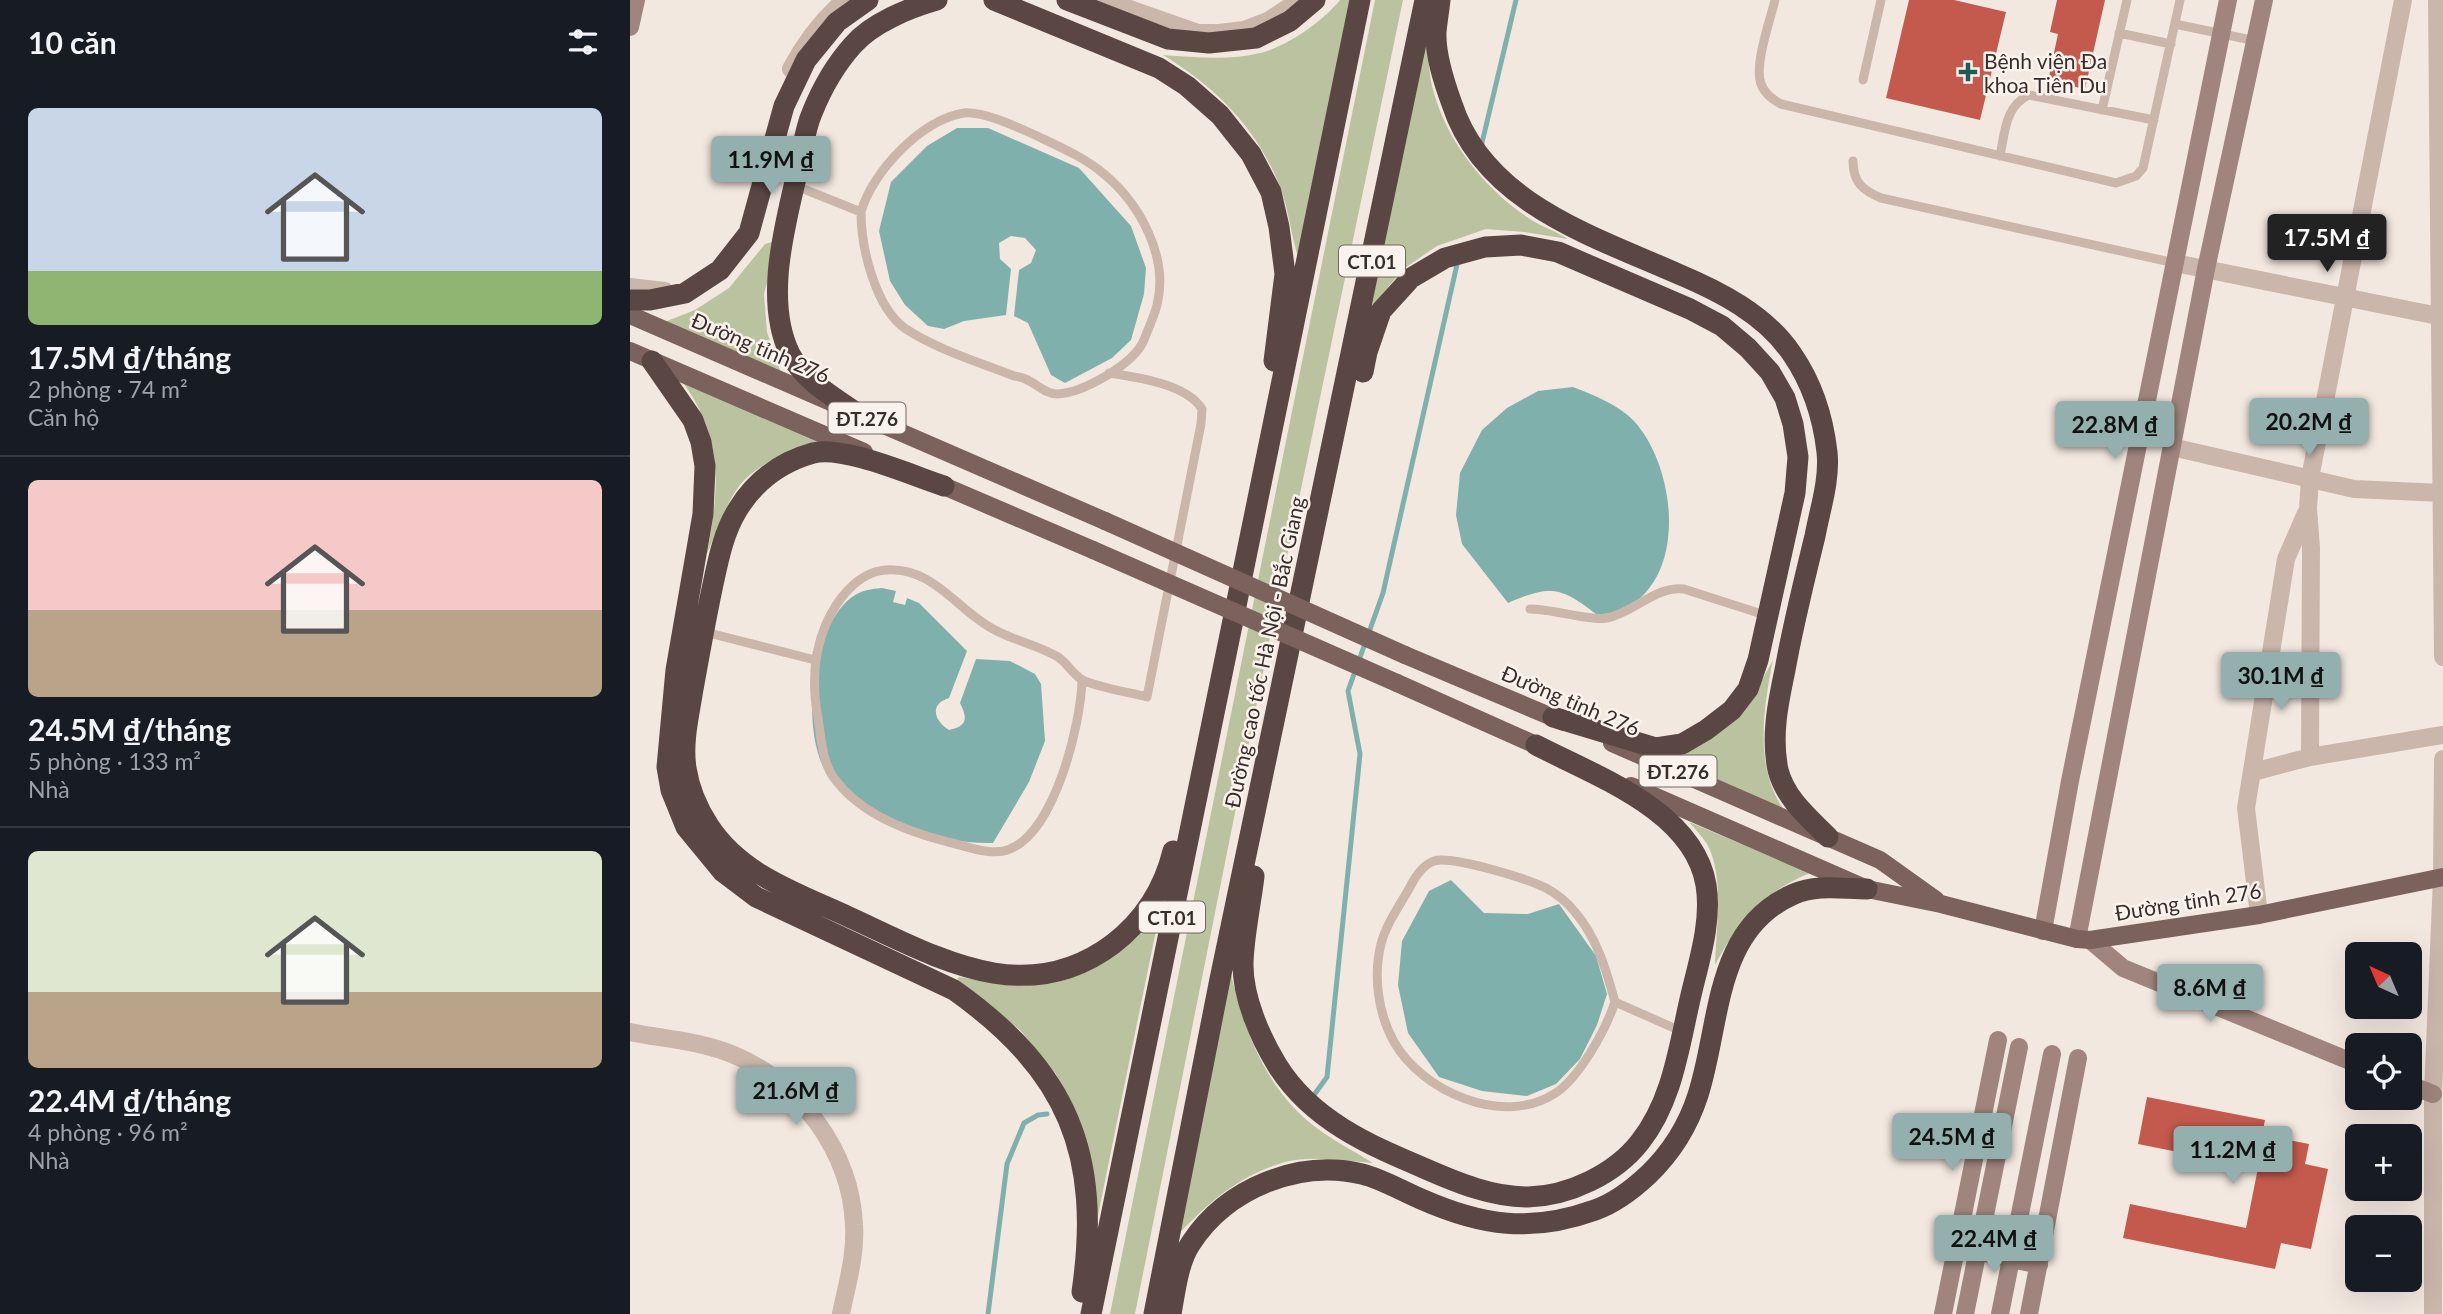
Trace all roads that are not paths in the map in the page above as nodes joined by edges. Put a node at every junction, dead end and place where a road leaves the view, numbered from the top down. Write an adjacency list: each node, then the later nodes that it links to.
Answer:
1 (636, 0): 22 (street)
2 (845, 0): 36 (street)
3 (867, 0): 38 (highway)
4 (937, 0): 32 (highway)
5 (994, 0): 51 (highway)
6 (1067, 0): 9 (highway)
7 (1104, 0): 8 (street)
8 (1300, 0)
9 (1315, 0)
10 (1360, 0): 51 (highway, Đường cao tốc Hà Nội - Bắc Giang / CT.01)
11 (1425, 0): 52 (highway, Đường cao tốc Hà Nội - Bắc Giang / CT.01)
12 (1440, 0): 67 (highway)
13 (1775, 0): 30 (lane)
14 (1881, 0): 27 (lane)
15 (2127, 0): 24 (lane)
16 (2179, 0): 21 (lane)
17 (2228, 0): 23 (street)
18 (2264, 0): 25 (street)
19 (2403, 0): 37 (street)
20 (2437, 0): 40 (street)
21 (2175, 24): 23 (lane); 26 (lane)
22 (630, 27)
23 (2220, 32): 25 (lane); 34 (street)
24 (2119, 33): 26 (lane); 28 (lane)
25 (2256, 41): 35 (street)
26 (2171, 44): 29 (lane)
27 (1863, 80)
28 (2102, 110): 29 (lane); 30 (lane)
29 (2154, 120): 30 (lane)
30 (2000, 156)
31 (1853, 161): 34 (lane)
32 (794, 186): 33 (lane); 44 (highway)
33 (861, 212): 43 (lane); 43 (lane)
34 (2175, 263): 35 (street); 72 (street)
35 (2206, 269): 37 (street); 45 (street)
36 (630, 287)
37 (2346, 297): 40 (street); 46 (street)
38 (630, 300)
39 (630, 315): 41 (main road, Đường tỉnh 276 / ĐT.276)
40 (2442, 317): 48 (street)
41 (651, 325): 42 (main road); 44 (main road, Đường tỉnh 276 / ĐT.276)
42 (637, 355): 47 (main road, ĐT.276); 88 (highway)
43 (1108, 373): 58 (lane)
44 (858, 414): 60 (main road, Đường tỉnh 276 / ĐT.276, bridge)
45 (2172, 447): 46 (street); 73 (street)
46 (2310, 478): 48 (street); 50 (street)
47 (944, 486): 55 (highway); 63 (main road, Đường tỉnh 276 / ĐT.276, bridge)
48 (2442, 493): 49 (street)
49 (2443, 500): 56 (street)
50 (2308, 509): 64 (street); 66 (street)
51 (1255, 520): 59 (highway, Đường cao tốc Hà Nội - Bắc Giang / CT.01)
52 (1315, 521): 54 (highway); 62 (highway, Đường cao tốc Hà Nội - Bắc Giang / CT.01)
53 (1530, 609): 54 (lane)
54 (1768, 616): 60 (highway)
55 (703, 631): 57 (lane); 59 (highway)
56 (2443, 657)
57 (815, 660): 58 (lane); 58 (lane)
58 (1082, 680)
59 (1218, 690): 89 (highway, Đường cao tốc Hà Nội - Bắc Giang / CT.01)
60 (1553, 717): 67 (main road, Đường tỉnh 276 / ĐT.276)
61 (2443, 735): 64 (street)
62 (1270, 745): 76 (highway); 90 (highway, Đường cao tốc Hà Nội - Bắc Giang / CT.01)
63 (1536, 745): 69 (main road, Đường tỉnh 276 / ĐT.276); 76 (highway)
64 (2310, 757): 66 (street)
65 (2443, 759): 68 (street)
66 (2253, 772): 71 (street)
67 (1828, 837): 70 (main road, Đường tỉnh 276 / ĐT.276)
68 (2442, 877): 71 (main road, Đường tỉnh 276 / ĐT.276); 82 (street)
69 (1867, 889): 70 (main road, Đường tỉnh 276 / ĐT.276); 91 (highway)
70 (1941, 904): 72 (main road, Đường tỉnh 276 / ĐT.276)
71 (2259, 915): 73 (main road, Đường tỉnh 276 / ĐT.276)
72 (2043, 931): 73 (main road, Đường tỉnh 276 / ĐT.276)
73 (2084, 939): 81 (street)
74 (1615, 1002): 74 (lane); 76 (lane)
75 (630, 1032): 87 (street)
76 (1683, 1032)
77 (1998, 1040): 83 (street)
78 (2019, 1047): 84 (street)
79 (2052, 1054): 85 (street)
80 (2078, 1058): 86 (street)
81 (2345, 1059)
82 (2438, 1090): 96 (street)
83 (1957, 1247): 84 (street); 92 (street)
84 (1978, 1251): 85 (street); 93 (street)
85 (2012, 1259): 86 (street); 94 (street)
86 (2039, 1265): 95 (street)
87 (841, 1314)
88 (1079, 1314)
89 (1091, 1314)
90 (1154, 1314)
91 (1171, 1314)
92 (1943, 1314)
93 (1965, 1314)
94 (2000, 1314)
95 (2029, 1314)
96 (2433, 1314)

